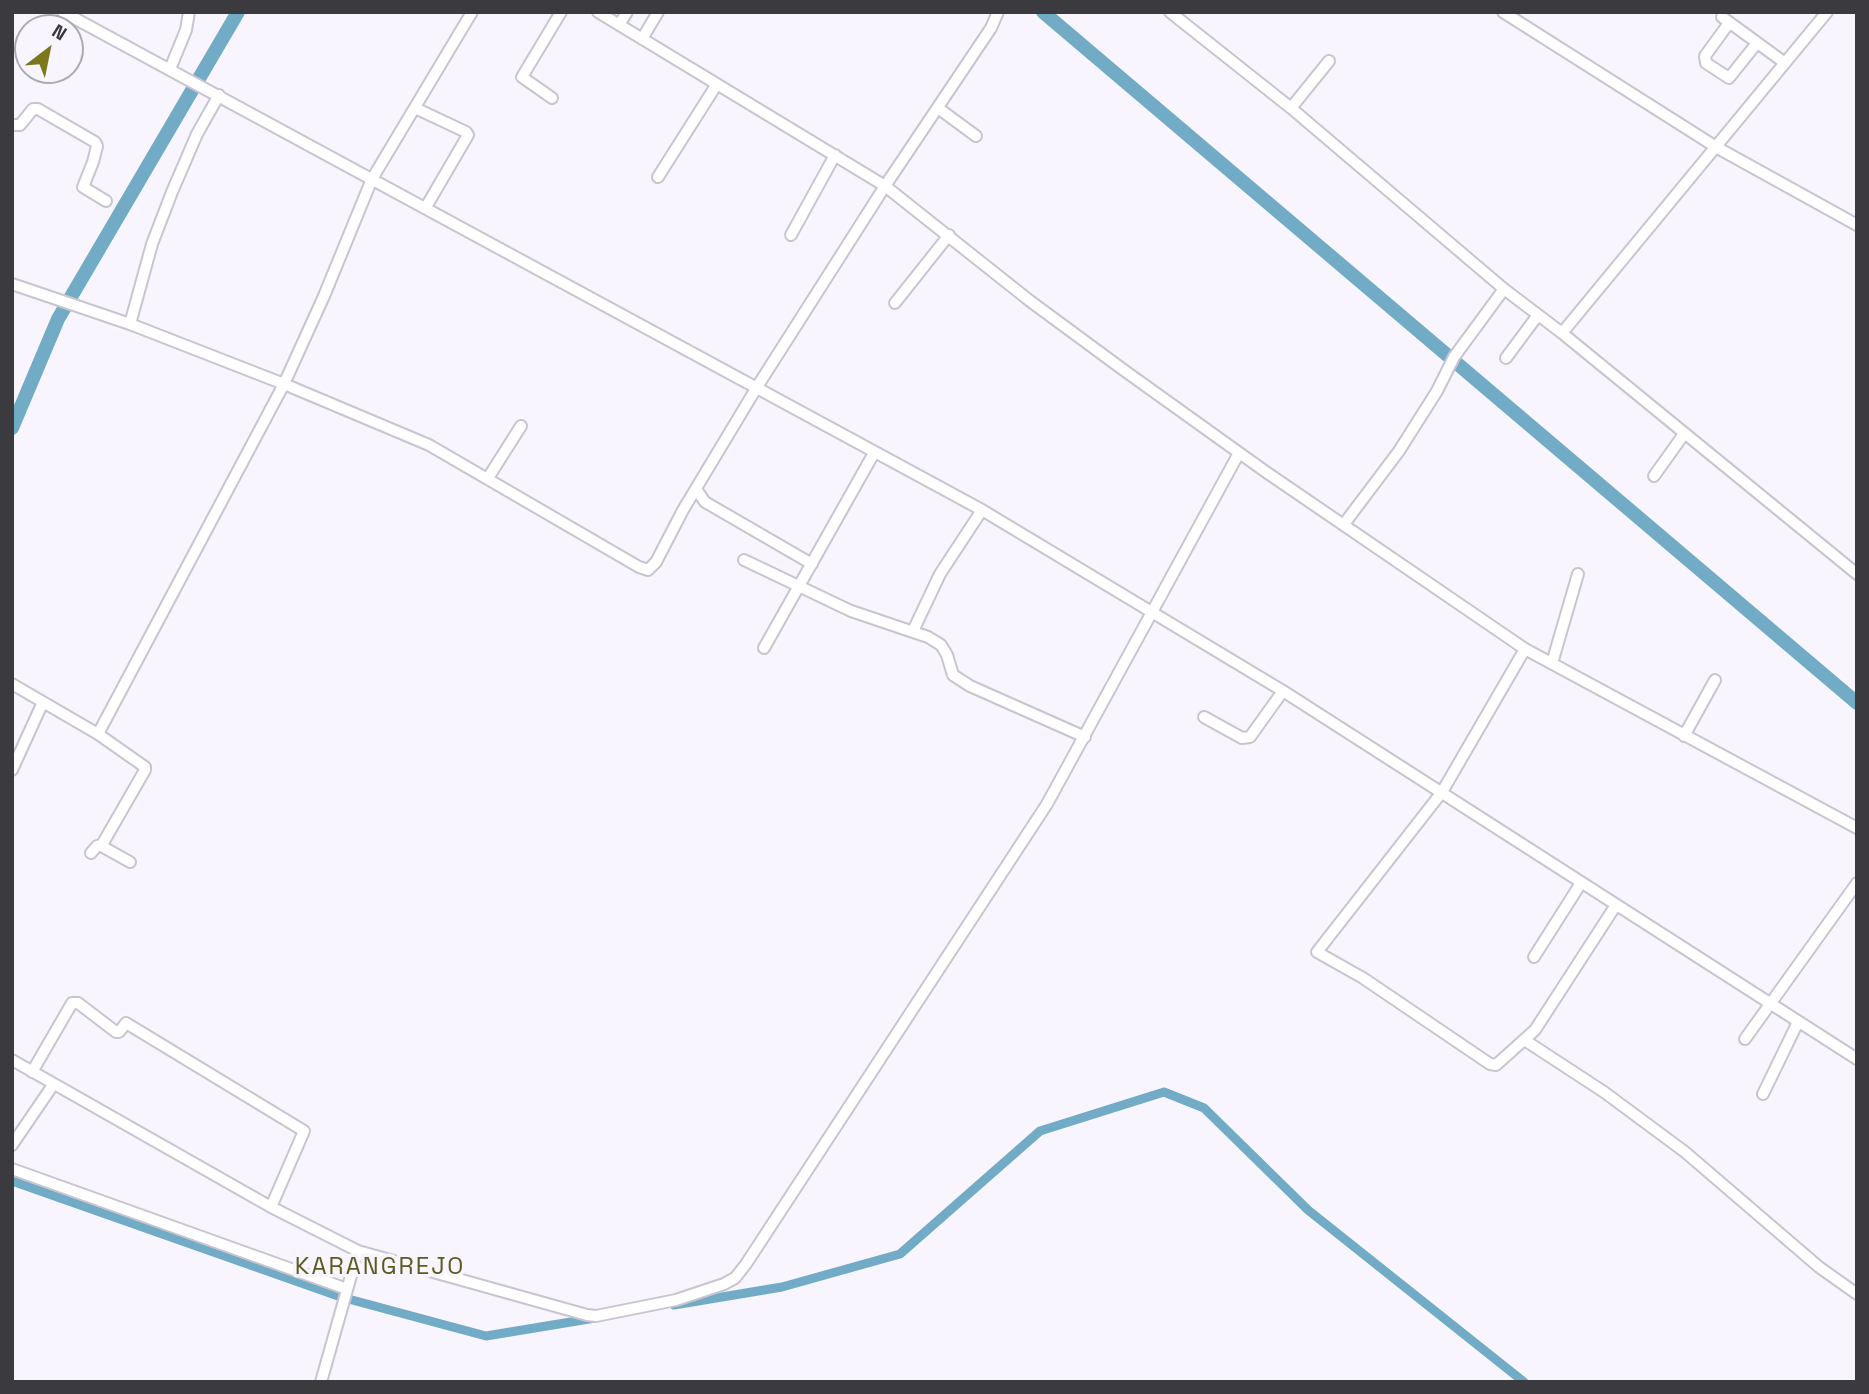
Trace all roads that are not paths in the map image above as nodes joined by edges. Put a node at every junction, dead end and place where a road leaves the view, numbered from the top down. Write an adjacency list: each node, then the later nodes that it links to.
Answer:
1 (189, 12): 17 (street)
2 (472, 12): 21 (street)
3 (561, 12): 20 (street)
4 (598, 12): 12 (street)
5 (627, 12): 12 (street)
6 (657, 12): 13 (street)
7 (998, 12): 22 (street)
8 (1170, 12): 23 (street)
9 (1503, 12): 26 (street)
10 (1827, 12): 16 (street)
11 (84, 18): 17 (street)
12 (619, 25): 13 (street)
13 (642, 39): 18 (street)
14 (1757, 43): 14 (street); 16 (street)
15 (1329, 61): 23 (street)
16 (1784, 63): 26 (street)
17 (170, 69): 19 (street)
18 (717, 84): 27 (street); 28 (street)
19 (214, 93): 29 (street); 40 (street)
20 (552, 98)
21 (415, 108): 29 (street); 32 (street)
22 (938, 108): 25 (street); 30 (street)
23 (1291, 108): 37 (street)
24 (12, 125): 31 (street)
25 (976, 136)
26 (1716, 147): 33 (street); 41 (street)
27 (835, 155): 30 (street); 34 (street)
28 (658, 177)
29 (372, 178): 32 (street); 43 (street)
30 (885, 186): 35 (street); 44 (street)
31 (106, 201)
32 (426, 207): 44 (street)
33 (1857, 225)
34 (791, 235)
35 (949, 235): 38 (street); 48 (street)
36 (12, 284): 40 (street)
37 (1504, 289): 39 (street); 53 (street)
38 (895, 303)
39 (1538, 315): 41 (street); 42 (street)
40 (130, 324): 43 (street)
41 (1562, 333): 46 (street)
42 (1506, 358)
43 (284, 384): 50 (street); 69 (street)
44 (757, 387): 47 (street); 51 (street)
45 (520, 426): 50 (street)
46 (1684, 434): 49 (street); 57 (street)
47 (874, 453): 52 (street); 55 (street)
48 (1239, 453): 53 (street); 59 (street)
49 (1654, 476)
50 (488, 478): 51 (street)
51 (696, 489): 55 (street)
52 (982, 510): 59 (street); 60 (street)
53 (1344, 524): 62 (street)
54 (744, 561): 58 (street)
55 (812, 564): 58 (street)
56 (1578, 574): 63 (street)
57 (1857, 575)
58 (799, 586): 60 (street); 61 (street)
59 (1154, 612): 66 (street); 71 (street)
60 (913, 631): 71 (street)
61 (764, 648)
62 (1525, 649): 63 (street); 73 (street)
63 (1552, 663): 70 (street)
64 (1716, 680): 70 (street)
65 (12, 684): 67 (street)
66 (1283, 691): 68 (street); 73 (street)
67 (43, 702): 69 (street); 72 (street)
68 (1204, 717)
69 (98, 734): 75 (street)
70 (1685, 736): 74 (street)
71 (1085, 737): 94 (street)
72 (12, 770)
73 (1442, 793): 78 (street); 85 (street)
74 (1857, 828)
75 (102, 845): 76 (street); 77 (street)
76 (92, 853)
77 (130, 862)
78 (1581, 883): 80 (street); 81 (street)
79 (1857, 883): 82 (street)
80 (1616, 905): 82 (street); 85 (street)
81 (1534, 957)
82 (1771, 1004): 83 (street); 84 (street)
83 (1798, 1022): 86 (street); 90 (street)
84 (1745, 1039)
85 (1526, 1041): 96 (street)
86 (1857, 1059)
87 (12, 1060): 88 (street)
88 (32, 1072): 89 (street); 93 (street)
89 (53, 1085): 91 (street); 93 (street)
90 (1763, 1094)
91 (12, 1145)
92 (12, 1170): 95 (street)
93 (271, 1207): 94 (street)
94 (358, 1251): 95 (street)
95 (345, 1294): 97 (street)
96 (1857, 1294)
97 (321, 1382)

